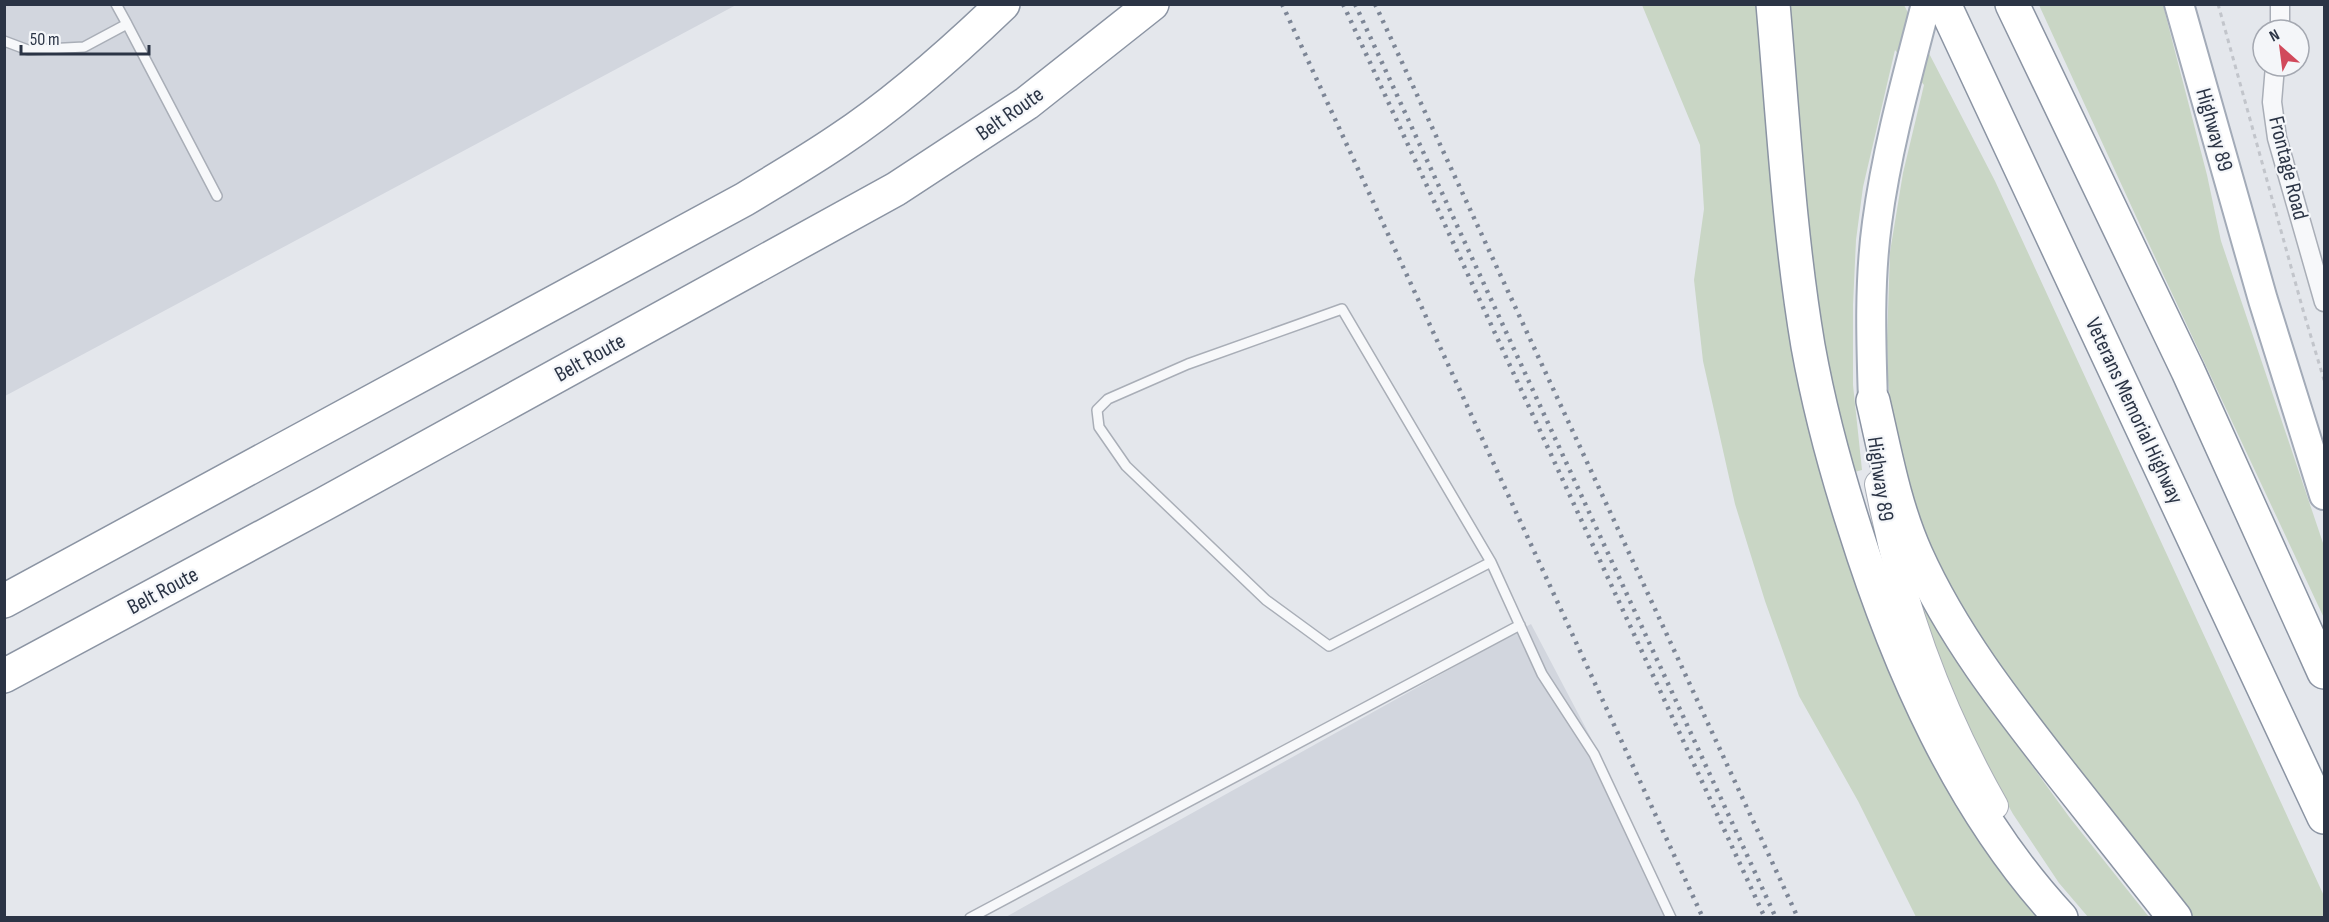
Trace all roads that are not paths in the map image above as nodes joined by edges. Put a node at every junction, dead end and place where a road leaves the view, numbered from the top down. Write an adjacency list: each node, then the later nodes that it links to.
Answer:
1 (117, 4): 9 (lane)
2 (1003, 4): 17 (highway)
3 (1152, 4): 20 (highway, Belt Route)
4 (1773, 4): 24 (highway)
5 (1926, 4): 14 (main road, Highway 89)
6 (1944, 4): 21 (highway, Veterans Memorial Highway)
7 (2012, 4): 19 (highway)
8 (2179, 4): 15 (main road, Highway 89)
9 (127, 24): 10 (lane); 12 (lane)
10 (4, 41)
11 (2274, 78): 13 (street, Frontage Road)
12 (217, 196)
13 (2325, 302)
14 (1873, 400): 24 (main road, Highway 89); 25 (highway)
15 (2325, 495)
16 (1491, 562): 16 (lane); 18 (lane)
17 (4, 601)
18 (1520, 625): 22 (lane); 23 (lane)
19 (2325, 672)
20 (4, 676)
21 (2325, 817)
22 (970, 918)
23 (1671, 918)
24 (2063, 918)
25 (2175, 918)

